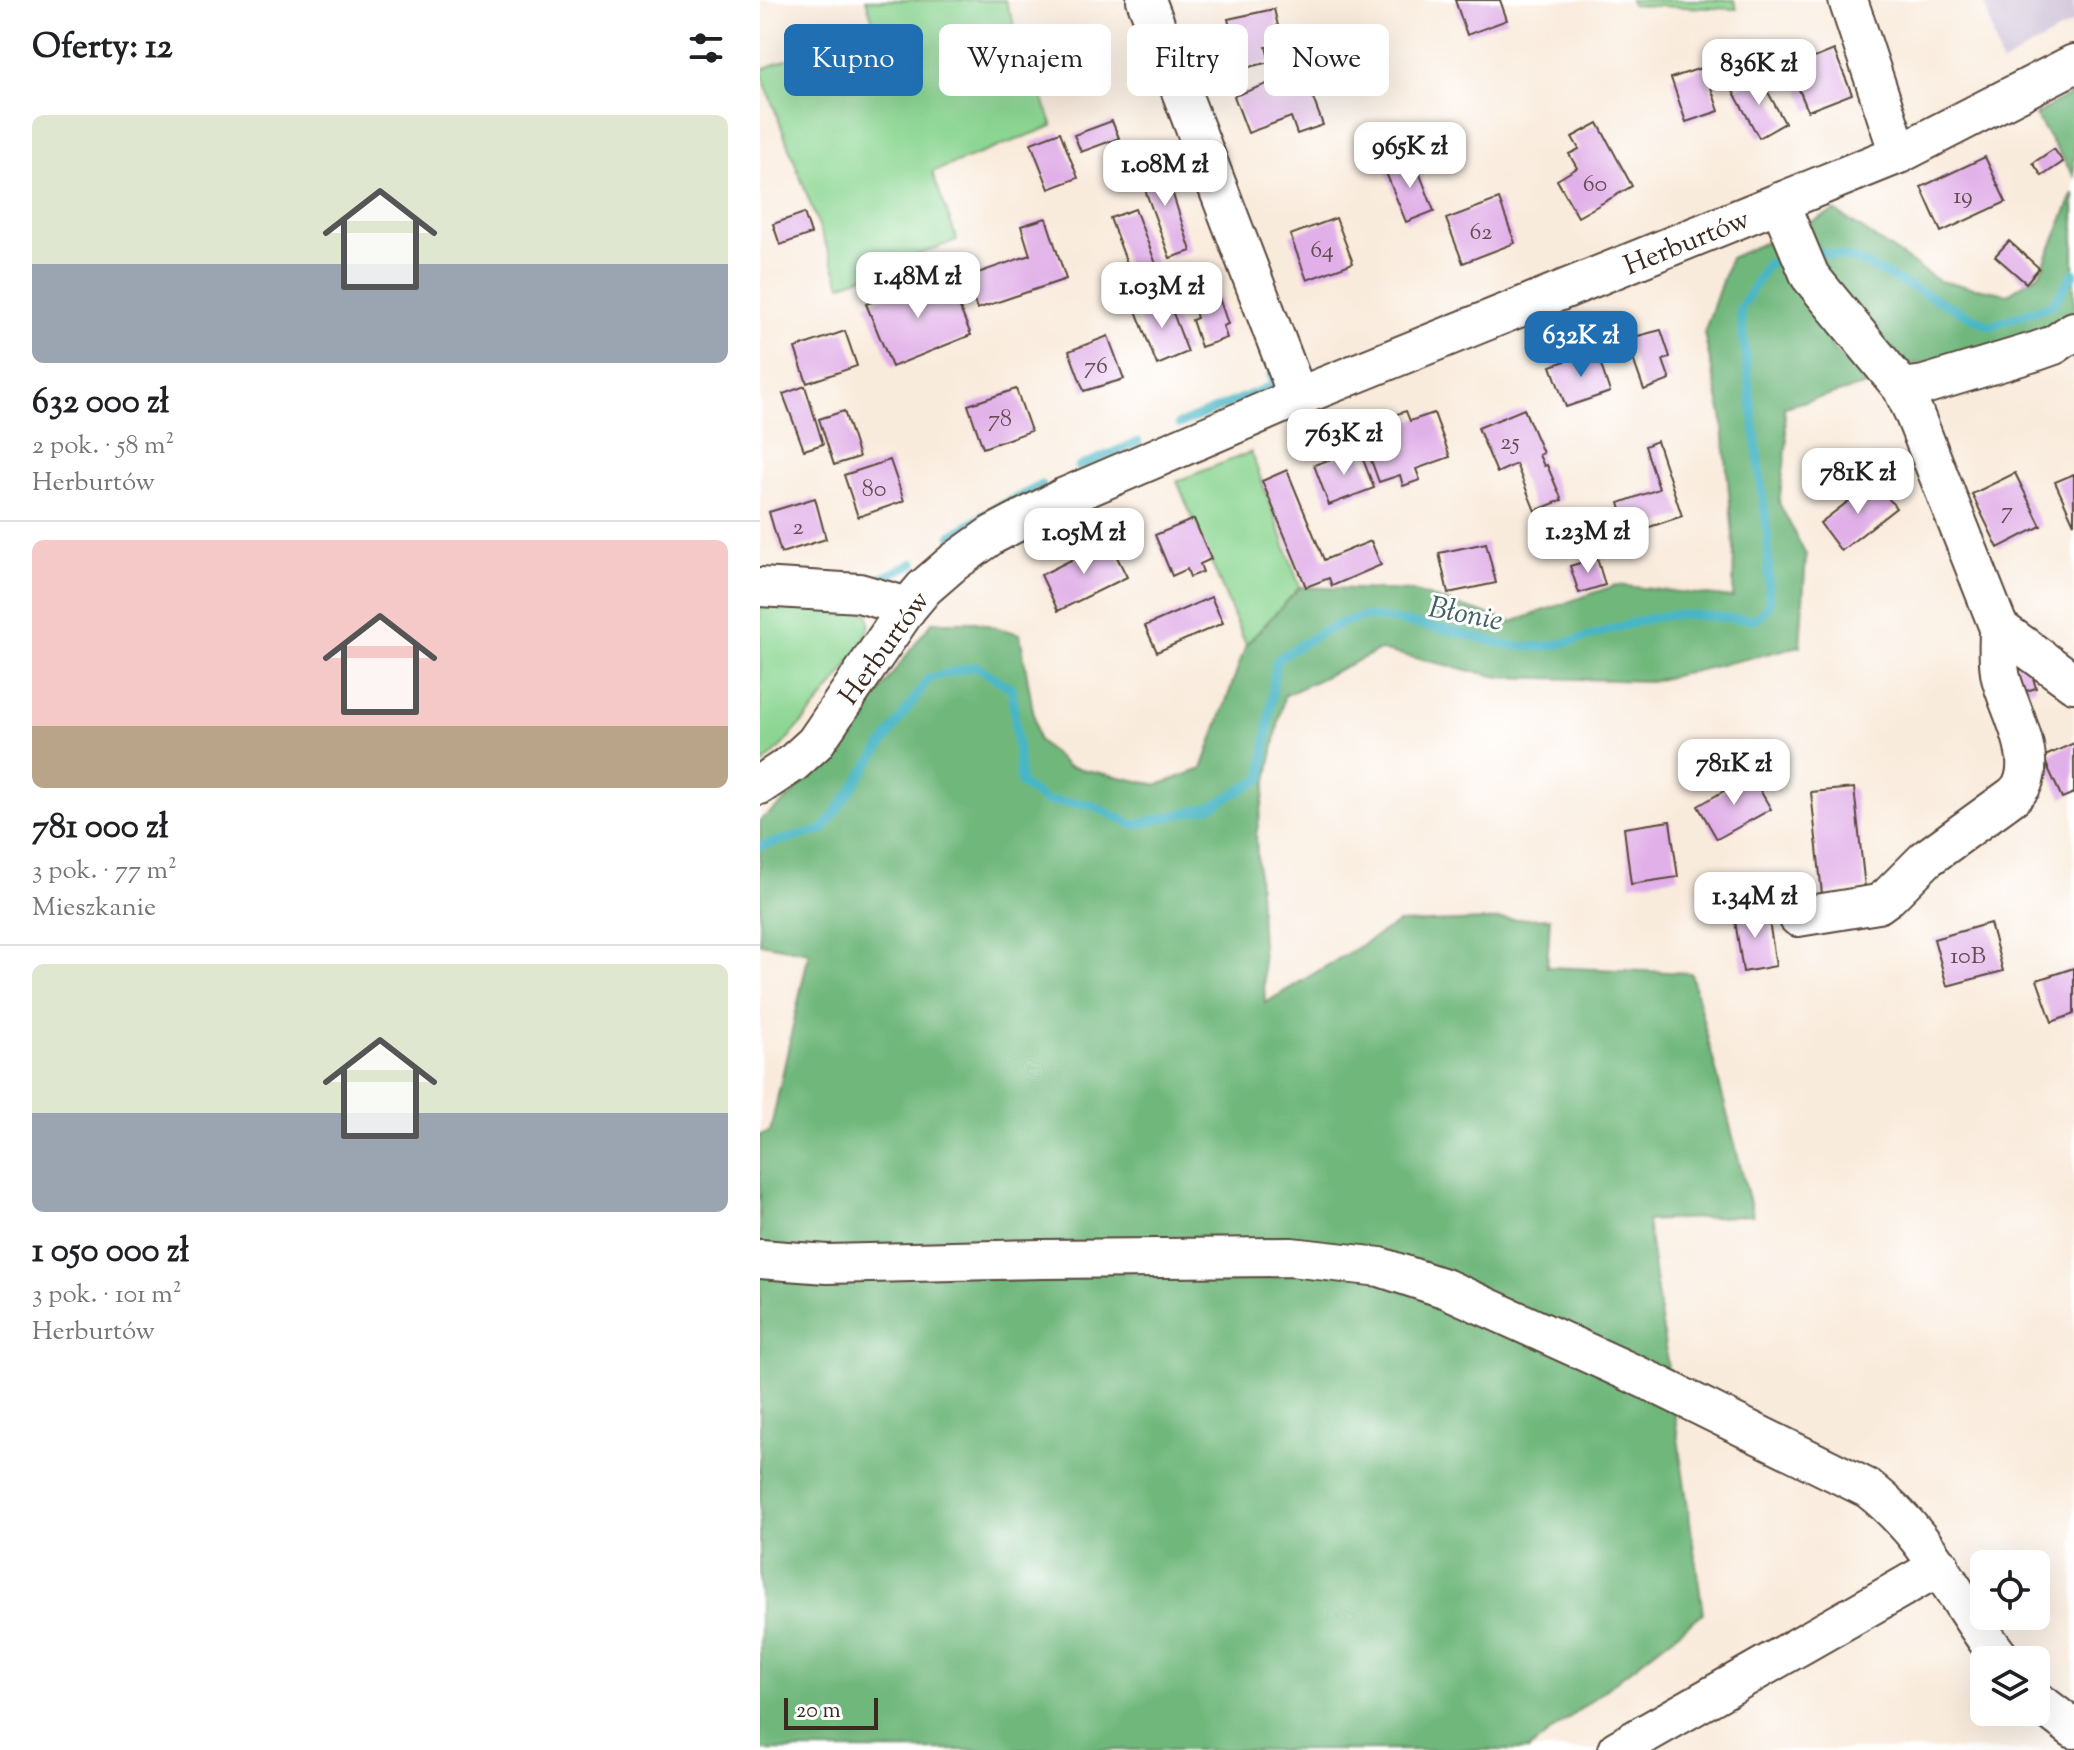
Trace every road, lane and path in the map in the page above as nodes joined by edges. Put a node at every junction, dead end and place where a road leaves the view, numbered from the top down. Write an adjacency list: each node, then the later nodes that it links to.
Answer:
1 (1146, 0): 8 (street)
2 (1848, 0): 4 (street)
3 (2074, 64): 4 (street, Herburtów)
4 (1899, 154): 5 (street, Herburtów)
5 (1784, 214): 7 (street); 8 (street, Herburtów)
6 (2074, 331): 7 (street)
7 (1902, 388): 11 (street)
8 (1298, 397): 10 (street, Herburtów)
9 (760, 587): 10 (street)
10 (908, 607): 13 (street, Herburtów)
11 (1999, 628): 12 (street); 14 (street)
12 (2074, 683)
13 (760, 785)
14 (1798, 917)
15 (760, 1259): 16 (street)
16 (1940, 1566): 17 (street); 20 (street)
17 (1993, 1646)
18 (2050, 1711): 19 (street)
19 (2074, 1729)
20 (1617, 1750)

